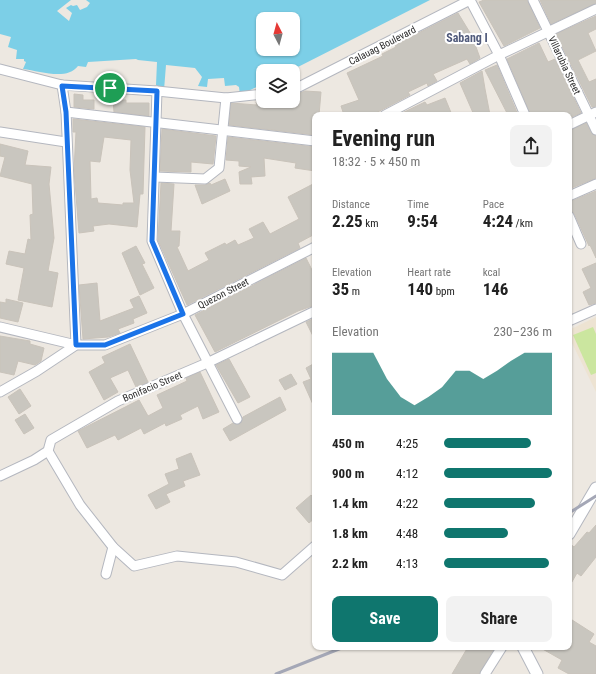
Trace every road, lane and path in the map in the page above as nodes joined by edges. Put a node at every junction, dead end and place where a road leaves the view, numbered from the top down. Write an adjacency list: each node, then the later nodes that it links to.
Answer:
1 (470, 0): 5 (street); 8 (street, Calauag Boulevard)
2 (533, 0): 4 (street, Villarubia Street)
3 (596, 9): 4 (street)
4 (550, 31): 5 (street); 15 (street, Villarubia Street)
5 (499, 55): 13 (street); 14 (street)
6 (0, 69): 7 (street)
7 (62, 86): 9 (street); 12 (street)
8 (300, 86)
9 (157, 91): 11 (street); 16 (street)
10 (256, 95): 11 (street)
11 (226, 98): 18 (street)
12 (66, 112): 16 (street); 22 (street)
13 (391, 112)
14 (524, 112)
15 (592, 114): 17 (street); 19 (street, Villarubia Street)
16 (155, 122): 18 (street); 23 (street)
17 (572, 124)
18 (224, 130): 21 (street); 23 (street)
19 (596, 130)
20 (0, 132): 22 (street)
21 (312, 141)
22 (66, 142): 34 (street)
23 (155, 177): 31 (street)
24 (596, 184): 25 (street)
25 (572, 195)
26 (572, 223): 27 (street)
27 (581, 244)
28 (312, 249): 31 (street, Quezon Street)
29 (596, 309): 32 (street)
30 (312, 311): 35 (street, Bonifacio Street)
31 (183, 314): 34 (street, Quezon Street); 35 (street)
32 (572, 320)
33 (0, 327): 34 (street, Quezon Street)
34 (76, 345): 36 (street)
35 (207, 363): 37 (street); 38 (street, Bonifacio Street)
36 (0, 392)
37 (237, 419)
38 (48, 451): 39 (street, Bonifacio Street); 42 (street)
39 (0, 476)
40 (596, 488): 41 (street)
41 (572, 529)
42 (113, 547): 43 (street); 44 (street)
43 (312, 549)
44 (106, 574)
45 (500, 650): 47 (street)
46 (525, 650): 48 (street)
47 (485, 674)
48 (537, 674)

